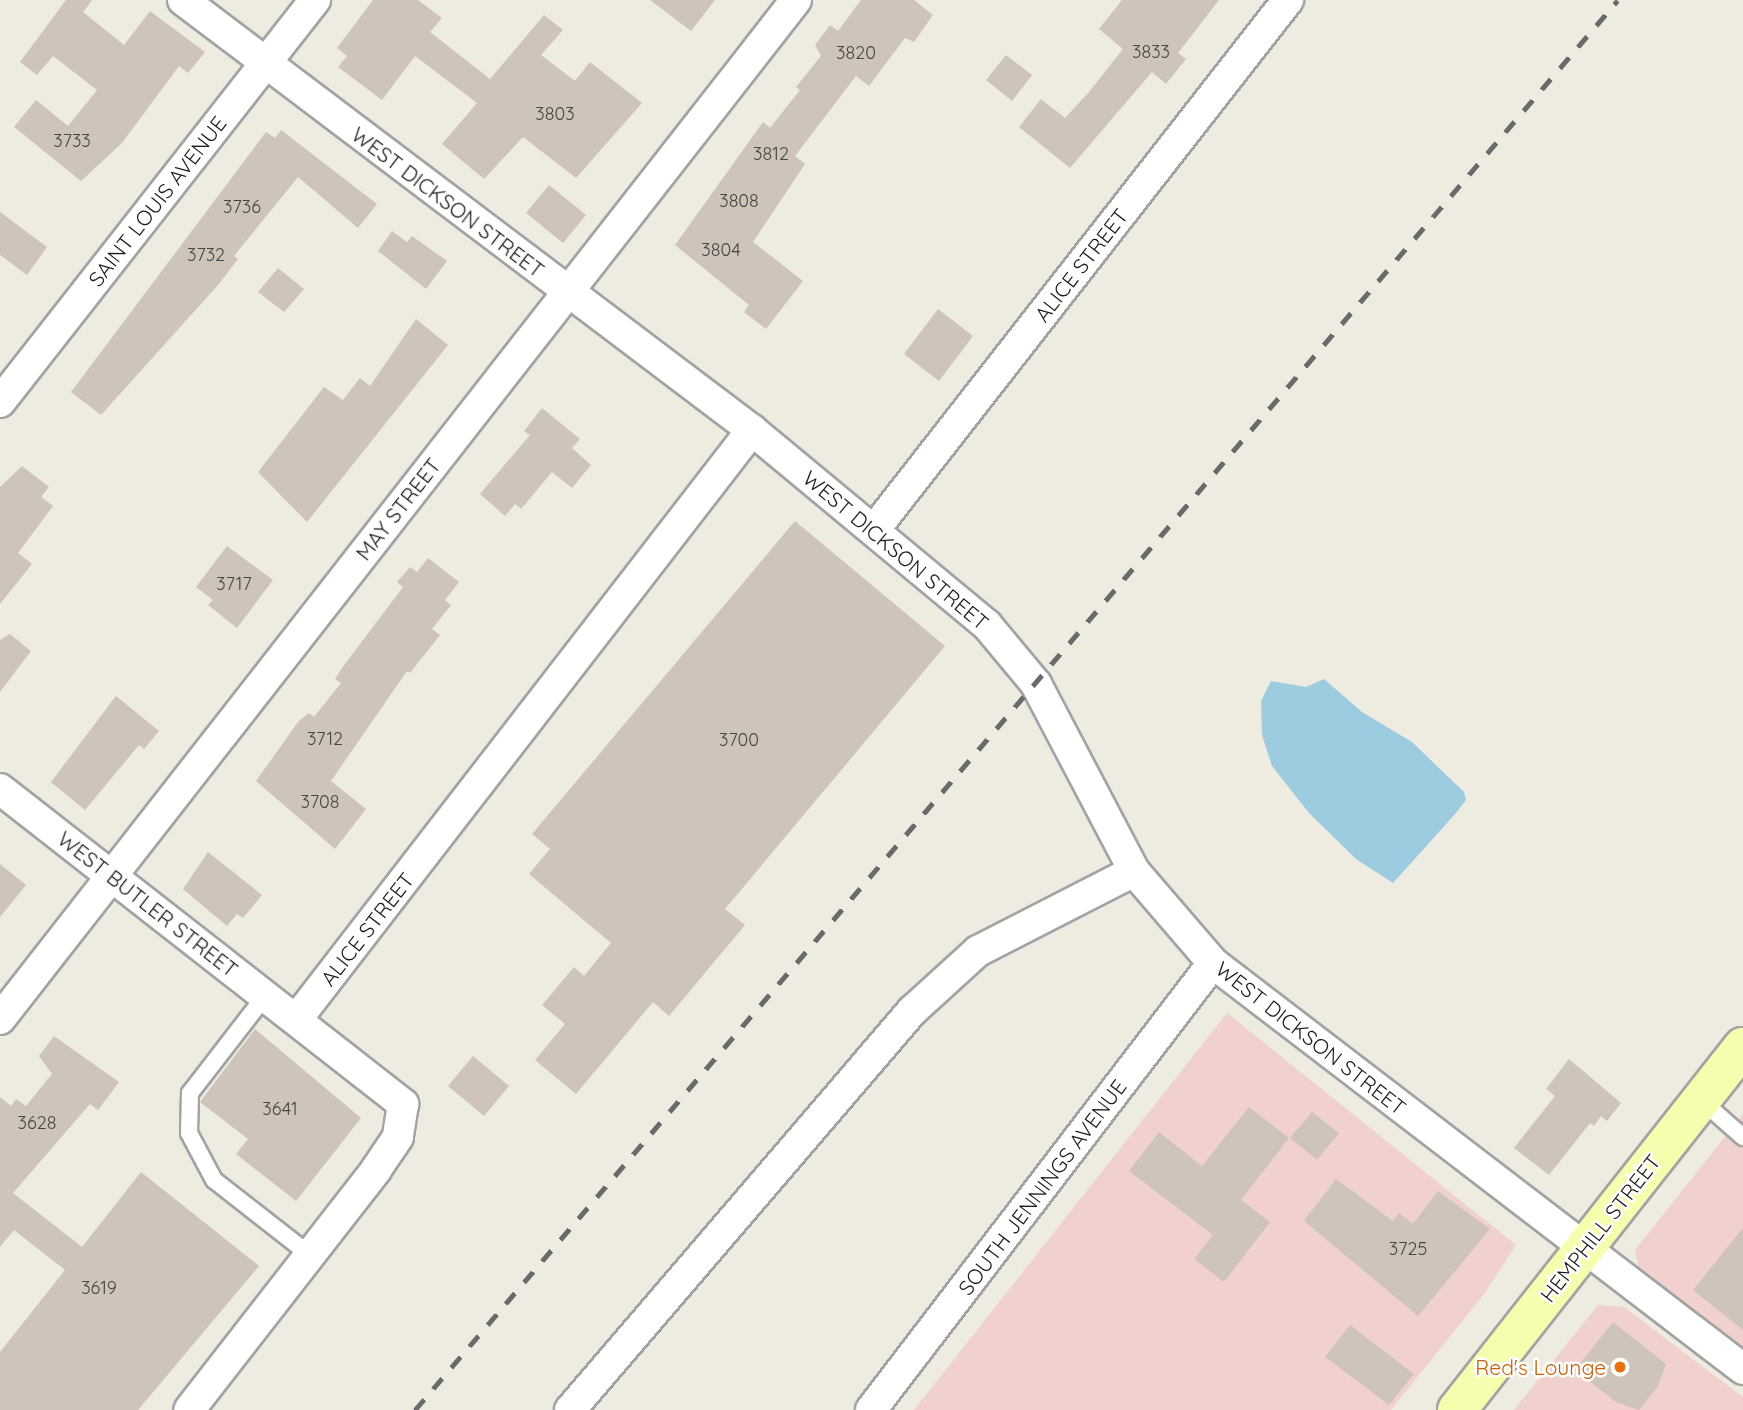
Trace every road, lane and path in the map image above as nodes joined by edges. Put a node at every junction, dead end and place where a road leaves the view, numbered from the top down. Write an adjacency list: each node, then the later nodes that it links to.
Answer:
1 (183, 0): 5 (street, WEST DICKSON STREET)
2 (315, 0): 5 (street, SAINT LOUIS AVENUE)
3 (796, 0): 6 (street, MAY STREET)
4 (1288, 0): 9 (street, ALICE STREET)
5 (264, 65): 6 (street, WEST DICKSON STREET); 7 (street, SAINT LOUIS AVENUE)
6 (568, 291): 8 (street, WEST DICKSON STREET); 12 (street, MAY STREET)
7 (0, 402)
8 (752, 430): 9 (street, WEST DICKSON STREET); 16 (street, ALICE STREET)
9 (874, 530): 11 (street, WEST DICKSON STREET)
10 (0, 789): 12 (street, WEST BUTLER STREET)
11 (1134, 871): 13 (street, WEST DICKSON STREET); 24 (street)
12 (111, 876): 14 (street, WEST BUTLER STREET); 15 (street, MAY STREET)
13 (1213, 963): 20 (street, WEST DICKSON STREET); 25 (street, SOUTH JENNINGS AVENUE)
14 (265, 996): 16 (street, WEST BUTLER STREET); 21 (lane)
15 (0, 1019)
16 (296, 1020): 21 (street)
17 (1743, 1047): 18 (main road, HEMPHILL STREET)
18 (1701, 1100): 19 (lane); 20 (main road, HEMPHILL STREET)
19 (1743, 1137)
20 (1586, 1247): 22 (street, WEST DICKSON STREET); 26 (main road, HEMPHILL STREET)
21 (310, 1255): 23 (street)
22 (1743, 1369)
23 (189, 1410)
24 (570, 1410)
25 (871, 1410)
26 (1457, 1410)

